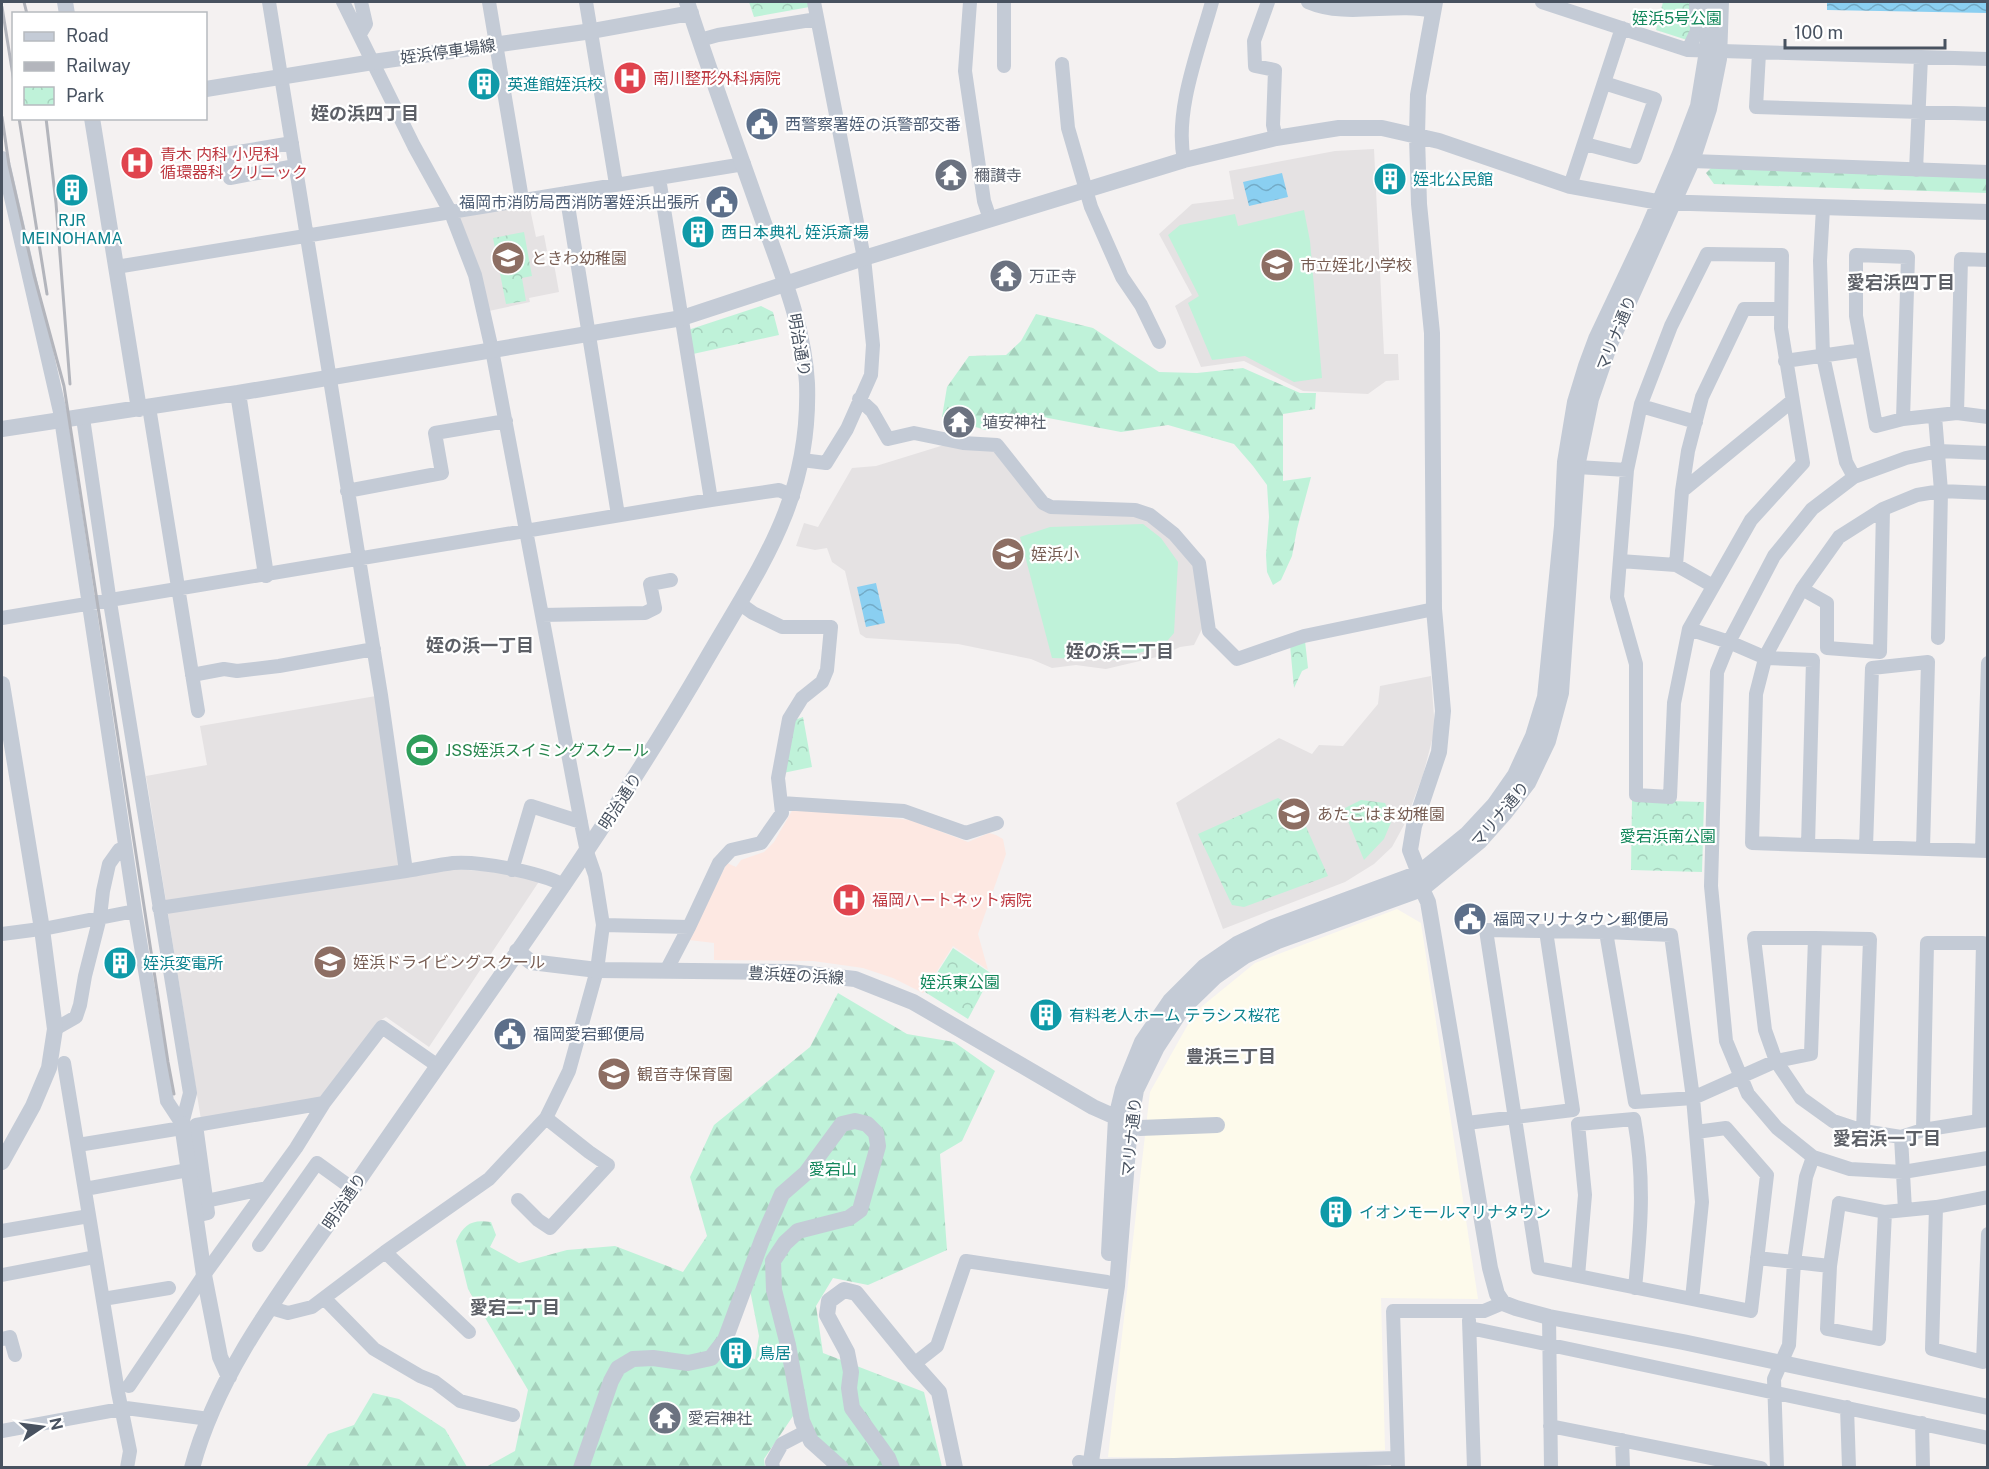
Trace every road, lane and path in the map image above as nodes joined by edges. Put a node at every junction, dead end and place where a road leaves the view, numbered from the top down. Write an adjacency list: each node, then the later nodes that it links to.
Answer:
1 (269, 2): 32 (street)
2 (343, 2): 21 (street)
3 (361, 2): 21 (street)
4 (489, 2): 23 (street)
5 (586, 2): 20 (street)
6 (814, 2): 18 (street)
7 (970, 2): 59 (street)
8 (1004, 2): 31 (street)
9 (1212, 2): 43 (street)
10 (1268, 2): 39 (street)
11 (1308, 2): 16 (street)
12 (1542, 2): 19 (street)
13 (1696, 2): 24 (street)
14 (1709, 2): 25 (street, マリナ通り)
15 (1721, 2): 25 (street, マリナ通り)
16 (1434, 6): 38 (street)
17 (689, 7): 20 (street, 姪浜停車場線); 22 (street, 明治通り)
18 (817, 19): 22 (street); 61 (street)
19 (1622, 28): 24 (street); 33 (street)
20 (592, 31): 23 (street, 姪浜停車場線); 50 (street)
21 (360, 34): 29 (street)
22 (700, 40): 45 (street, 明治通り)
23 (496, 44): 29 (street, 姪浜停車場線); 54 (street)
24 (1689, 50): 25 (street)
25 (1713, 51): 26 (street); 44 (street, マリナ通り); 55 (street, マリナ通り)
26 (1759, 53): 27 (street); 35 (street)
27 (1921, 57): 28 (street); 35 (street)
28 (1988, 59)
29 (373, 62): 32 (street, 姪浜停車場線); 58 (street)
30 (1062, 64): 52 (street)
31 (1004, 66)
32 (281, 76): 34 (street, 姪浜停車場線); 40 (street)
33 (1604, 83): 41 (street); 41 (street)
34 (207, 89)
35 (1918, 113): 36 (street); 47 (street)
36 (1988, 114)
37 (92, 120): 63 (street)
38 (1417, 136): 39 (street); 51 (street); 114 (street)
39 (1276, 138): 43 (street)
40 (292, 143): 46 (street); 46 (street)
41 (1585, 144): 51 (street)
42 (2, 158): 84 (street)
43 (1184, 159): 52 (street)
44 (1692, 161): 47 (street); 55 (street, マリナ通り)
45 (744, 164): 49 (street); 64 (street, 明治通り)
46 (295, 166): 60 (street)
47 (1916, 170): 48 (street)
48 (1988, 172)
49 (659, 178): 50 (street); 66 (street)
50 (616, 184): 53 (street)
51 (1570, 186): 55 (street)
52 (1086, 190): 59 (street); 68 (street)
53 (566, 193): 54 (street); 67 (street)
54 (522, 199): 58 (street)
55 (1665, 203): 56 (street); 91 (street, マリナ通り)
56 (1823, 208): 57 (street); 71 (street)
57 (1988, 212)
58 (451, 213): 60 (street); 69 (street)
59 (990, 219): 61 (street)
60 (306, 235): 63 (street); 73 (street)
61 (864, 258): 64 (street); 75 (street)
62 (1988, 260): 79 (street)
63 (116, 267): 78 (street)
64 (786, 284): 66 (street); 90 (street, 明治通り)
65 (1781, 309): 72 (street); 77 (street); 86 (street)
66 (682, 318): 67 (street); 99 (street)
67 (588, 334): 69 (street); 101 (street)
68 (1159, 342)
69 (492, 350): 73 (street); 85 (street)
70 (1862, 350): 71 (street); 83 (street); 83 (street)
71 (1823, 356): 72 (street); 93 (street)
72 (1785, 361): 76 (street)
73 (330, 376): 74 (street); 94 (street)
74 (238, 393): 78 (street); 106 (street)
75 (859, 399): 90 (street); 114 (street)
76 (1792, 401): 95 (street); 108 (street)
77 (1641, 406): 86 (street); 92 (street)
78 (144, 408): 82 (street); 109 (street)
79 (1957, 413): 80 (street); 81 (street)
80 (1935, 416): 83 (street); 88 (street)
81 (1988, 417)
82 (83, 418): 84 (street); 111 (street)
83 (1903, 419)
84 (61, 420): 87 (street); 112 (street)
85 (506, 421): 94 (street); 102 (street)
86 (1696, 422): 95 (street)
87 (2, 429)
88 (1938, 451): 89 (street); 93 (street); 96 (street)
89 (1988, 453)
90 (802, 460): 98 (street, 明治通り)
91 (1571, 465): 92 (street); 137 (street, マリナ通り)
92 (1627, 470): 104 (street)
93 (1854, 477): 119 (street)
94 (347, 490): 103 (street)
95 (1682, 490): 105 (street)
96 (1941, 491): 97 (street); 100 (street); 118 (street)
97 (1988, 493)
98 (793, 496): 99 (street); 113 (street, 明治通り)
99 (711, 500): 101 (street)
100 (1883, 509): 110 (street); 110 (street)
101 (618, 515): 102 (street)
102 (526, 530): 103 (street); 115 (street)
103 (359, 560): 106 (street); 120 (street)
104 (1620, 561): 105 (street); 117 (street)
105 (1676, 565): 108 (street)
106 (266, 575): 109 (street)
107 (671, 580): 115 (street)
108 (1713, 586): 117 (street)
109 (178, 588): 111 (street); 123 (street)
110 (1802, 589): 121 (street)
111 (110, 601): 112 (street); 139 (street)
112 (88, 603): 116 (street); 131 (street)
113 (739, 603): 126 (street); 134 (street, 明治通り)
114 (1434, 609): 137 (street)
115 (542, 615): 127 (street)
116 (2, 618)
117 (1689, 629): 119 (street)
118 (1938, 638)
119 (1729, 642): 121 (street); 156 (street)
120 (374, 650): 123 (street); 136 (street)
121 (1766, 658): 129 (street); 129 (street)
122 (1988, 663): 133 (street)
123 (192, 675): 125 (street)
124 (2, 684): 144 (street)
125 (198, 711)
126 (781, 804): 128 (street); 143 (street)
127 (581, 822): 134 (street); 135 (street)
128 (997, 823)
129 (1808, 845): 130 (street)
130 (1866, 847): 132 (street); 132 (street)
131 (125, 848): 140 (street); 141 (street)
132 (1923, 849): 133 (street)
133 (1985, 850)
134 (587, 852): 138 (street, 明治通り); 142 (street)
135 (513, 870): 136 (street); 138 (street)
136 (406, 871): 139 (street)
137 (1425, 881): 162 (street, マリナ通り); 163 (street)
138 (564, 885): 149 (street, 明治通り)
139 (159, 908): 165 (street)
140 (135, 911): 141 (street); 165 (street)
141 (100, 917): 144 (street); 152 (street)
142 (603, 925): 143 (street); 150 (street)
143 (689, 927): 151 (street)
144 (42, 929): 147 (street); 152 (street)
145 (1546, 931): 146 (street); 159 (street); 159 (street)
146 (1606, 932): 157 (street); 157 (street)
147 (2, 934)
148 (1815, 938): 153 (street); 153 (street); 167 (street)
149 (517, 951): 150 (street, 豊浜姪の浜線); 155 (street, 明治通り)
150 (597, 970): 151 (street, 豊浜姪の浜線); 160 (street)
151 (666, 971): 162 (street, 豊浜姪の浜線)
152 (55, 1029): 173 (street)
153 (1776, 1061): 156 (street); 167 (street)
154 (64, 1063): 170 (street)
155 (438, 1066): 158 (street); 178 (street, 明治通り)
156 (1739, 1076): 157 (street); 171 (street)
157 (1693, 1098): 168 (street)
158 (324, 1103): 176 (street); 181 (street)
159 (1515, 1117): 163 (street); 197 (street)
160 (546, 1118): 180 (street); 190 (street)
161 (1983, 1120): 166 (street); 166 (street)
162 (1123, 1121): 164 (street, 豊浜姪の浜線); 198 (street, マリナ通り); 234 (street, マリナ通り)
163 (1470, 1123): 204 (street); 213 (street)
164 (1217, 1125)
165 (182, 1126): 170 (street); 174 (street)
166 (1923, 1130): 169 (street)
167 (1863, 1131): 169 (street)
168 (1696, 1132): 192 (street); 203 (street)
169 (1901, 1137): 175 (street)
170 (78, 1145): 177 (street)
171 (1813, 1157): 175 (street); 193 (street)
172 (1988, 1158): 175 (street)
173 (2, 1162)
174 (188, 1170): 177 (street); 186 (street)
175 (1903, 1172): 183 (street)
176 (267, 1188): 181 (street); 196 (street)
177 (85, 1189): 185 (street)
178 (353, 1189): 189 (street); 205 (street, 明治通り)
179 (1988, 1197): 182 (street)
180 (518, 1200)
181 (206, 1201): 186 (street)
182 (1936, 1208): 183 (street); 188 (street)
183 (1905, 1210): 184 (street)
184 (1885, 1212): 194 (street); 194 (street)
185 (89, 1216): 187 (street); 191 (street)
186 (195, 1216): 196 (street)
187 (2, 1231)
188 (1988, 1234)
189 (259, 1245)
190 (385, 1252): 202 (street); 209 (street)
191 (95, 1257): 195 (street); 201 (street)
192 (1757, 1258): 193 (street); 203 (street)
193 (1794, 1262): 194 (street); 213 (street)
194 (1830, 1266)
195 (2, 1275)
196 (204, 1275): 215 (street); 216 (street)
197 (1578, 1276): 200 (street); 200 (street)
198 (1107, 1282): 214 (street); 234 (street, マリナ通り)
199 (169, 1288): 201 (street)
200 (1635, 1288): 203 (street)
201 (103, 1299): 221 (street)
202 (325, 1299): 205 (street); 222 (street)
203 (1692, 1299)
204 (1503, 1303): 206 (street); 207 (street)
205 (271, 1308): 215 (street, 明治通り)
206 (1469, 1311): 208 (street); 231 (street)
207 (1549, 1317): 211 (street); 213 (street)
208 (1470, 1328): 211 (street); 243 (street)
209 (469, 1332)
210 (2, 1339): 212 (street)
211 (1549, 1344): 217 (street); 225 (street)
212 (15, 1355)
213 (1783, 1360): 217 (street); 218 (street); 220 (street)
214 (914, 1365): 241 (street); 242 (street)
215 (229, 1377): 223 (street, 明治通り)
216 (129, 1386)
217 (1774, 1391): 219 (street); 247 (street)
218 (1988, 1399)
219 (1847, 1407): 224 (street); 248 (street)
220 (1988, 1407)
221 (122, 1409): 223 (street); 226 (street); 236 (street)
222 (513, 1415)
223 (209, 1419): 237 (street, 明治通り)
224 (1922, 1423): 228 (street); 249 (street)
225 (1550, 1426): 229 (street); 244 (street)
226 (2, 1431)
227 (807, 1431): 238 (street); 239 (street); 240 (street)
228 (1988, 1438)
229 (1622, 1440): 230 (street); 245 (street)
230 (1701, 1462): 246 (street)
231 (1398, 1463): 232 (street)
232 (1322, 1464): 233 (street)
233 (1247, 1465): 235 (street)
234 (1084, 1466): 235 (street)
235 (1174, 1466)
236 (127, 1467)
237 (192, 1467)
238 (582, 1467)
239 (773, 1467)
240 (841, 1467)
241 (892, 1467)
242 (955, 1467)
243 (1474, 1467)
244 (1551, 1467)
245 (1623, 1467)
246 (1761, 1467)
247 (1777, 1467)
248 (1849, 1467)
249 (1923, 1467)

